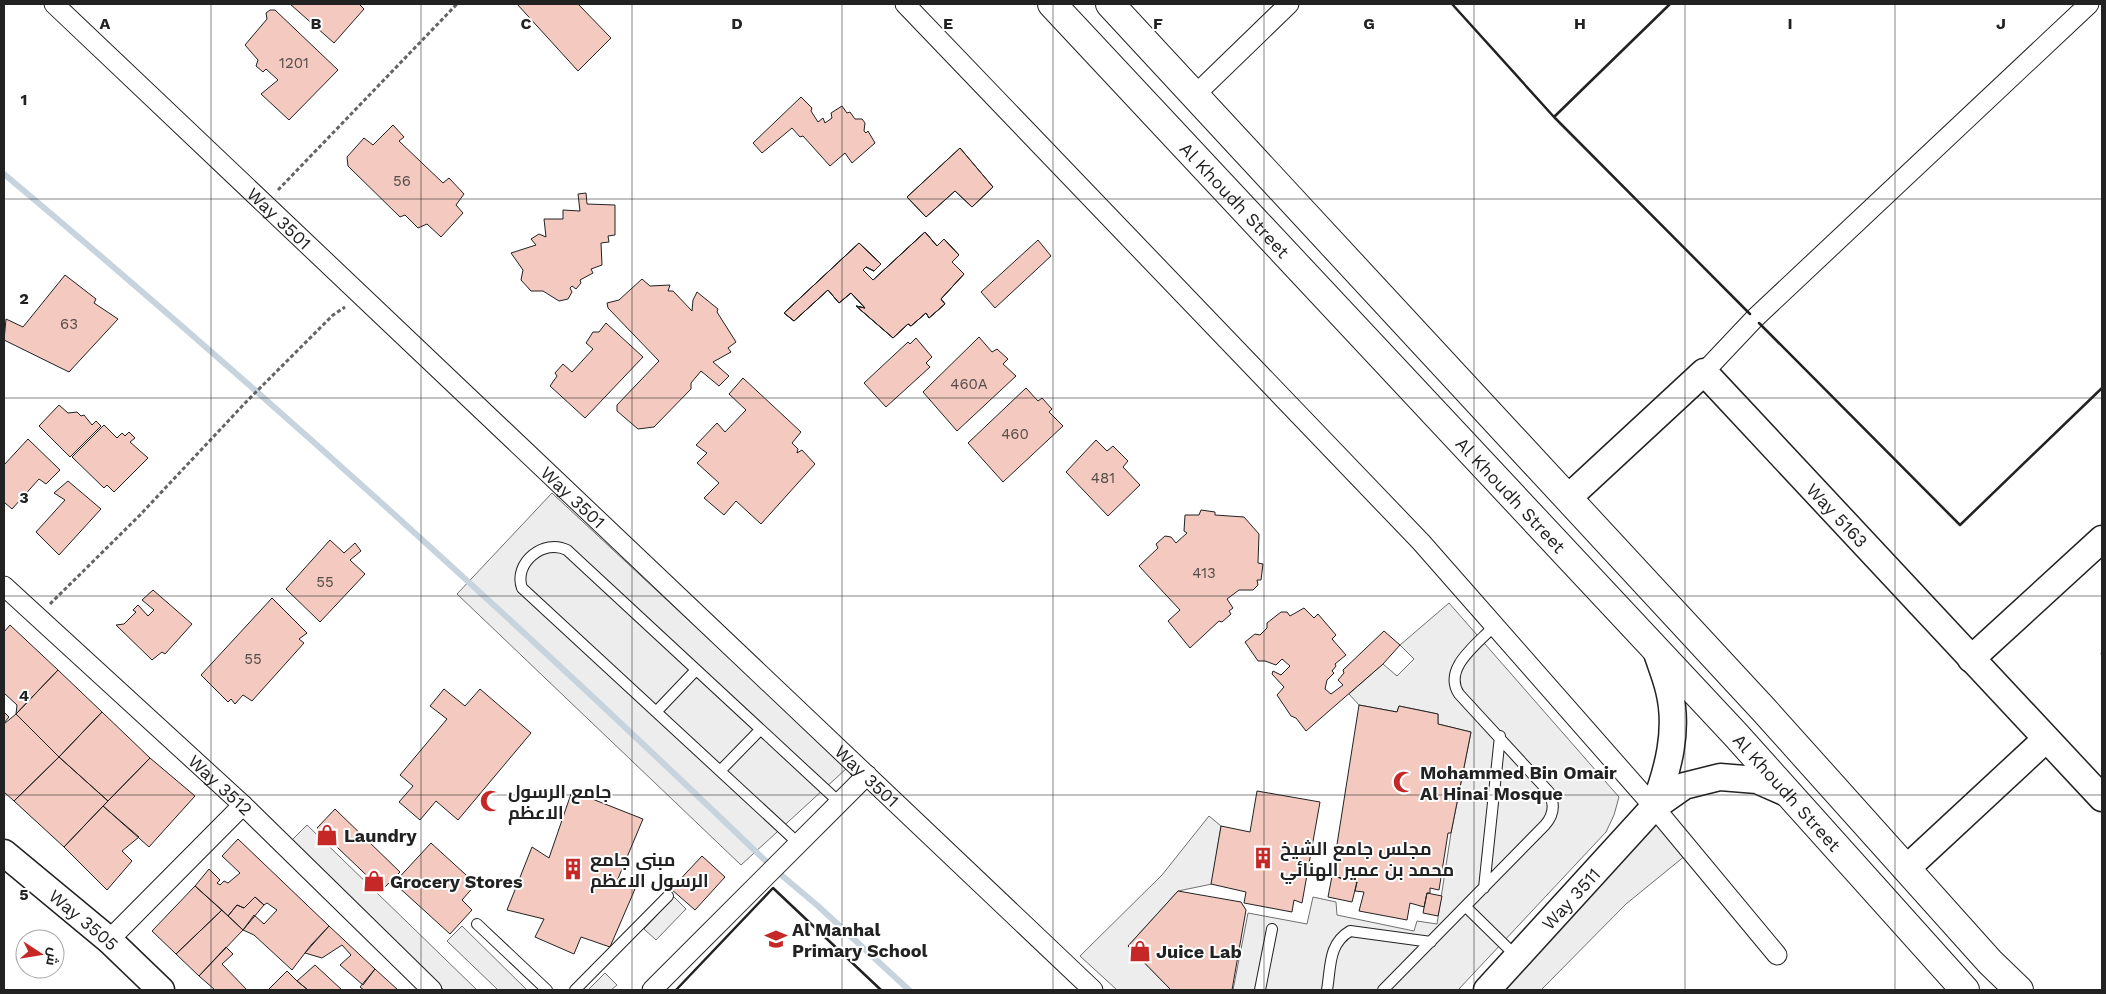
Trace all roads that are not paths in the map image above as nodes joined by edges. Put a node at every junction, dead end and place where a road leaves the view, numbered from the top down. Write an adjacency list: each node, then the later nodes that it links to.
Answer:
1 (54, 4): 21 (street, Way 3501)
2 (905, 4): 12 (street)
3 (1052, 4): 13 (main road, Al Khoudh Street)
4 (1110, 4): 7 (main road)
5 (1289, 4): 7 (street)
6 (2089, 4): 8 (street)
7 (1194, 95): 9 (main road)
8 (1704, 372): 9 (street); 14 (street, Way 5163)
9 (1568, 498): 29 (main road)
10 (2102, 539): 14 (street)
11 (4, 586): 25 (street, Way 3512)
12 (1494, 626): 18 (lane); 26 (street)
13 (1657, 653): 22 (main road, Al Khoudh Street); 26 (street)
14 (1971, 659): 19 (street, Way 5163)
15 (696, 670): 16 (lane); 16 (lane); 17 (lane)
16 (656, 712): 20 (lane)
17 (760, 730): 20 (lane); 24 (lane)
18 (1500, 736): 30 (lane); 30 (lane)
19 (2046, 739): 23 (street, Way 5163); 29 (street)
20 (720, 771): 27 (lane)
21 (867, 775): 24 (street); 44 (street, Way 3501)
22 (1791, 795): 26 (street); 49 (main road, Al Khoudh Street)
23 (2102, 798)
24 (839, 802): 27 (street)
25 (243, 805): 35 (street); 40 (street, Way 3512)
26 (1654, 808): 37 (street); 38 (street, Way 3511)
27 (798, 843): 43 (street)
28 (4, 853): 35 (street, Way 3505)
29 (1906, 869): 50 (main road)
30 (1484, 888): 32 (lane)
31 (668, 896): 42 (lane)
32 (1466, 907): 36 (lane); 38 (lane)
33 (478, 924): 41 (lane)
34 (1272, 929): 45 (lane)
35 (108, 940): 39 (street, Way 3505)
36 (1431, 942): 46 (lane); 47 (lane)
37 (1777, 955)
38 (1518, 958): 48 (street, Way 3511)
39 (161, 990)
40 (432, 990)
41 (547, 990)
42 (575, 990)
43 (652, 990)
44 (1093, 990)
45 (1260, 990)
46 (1327, 990)
47 (1383, 990)
48 (1487, 990)
49 (1965, 990)
50 (2019, 990)

